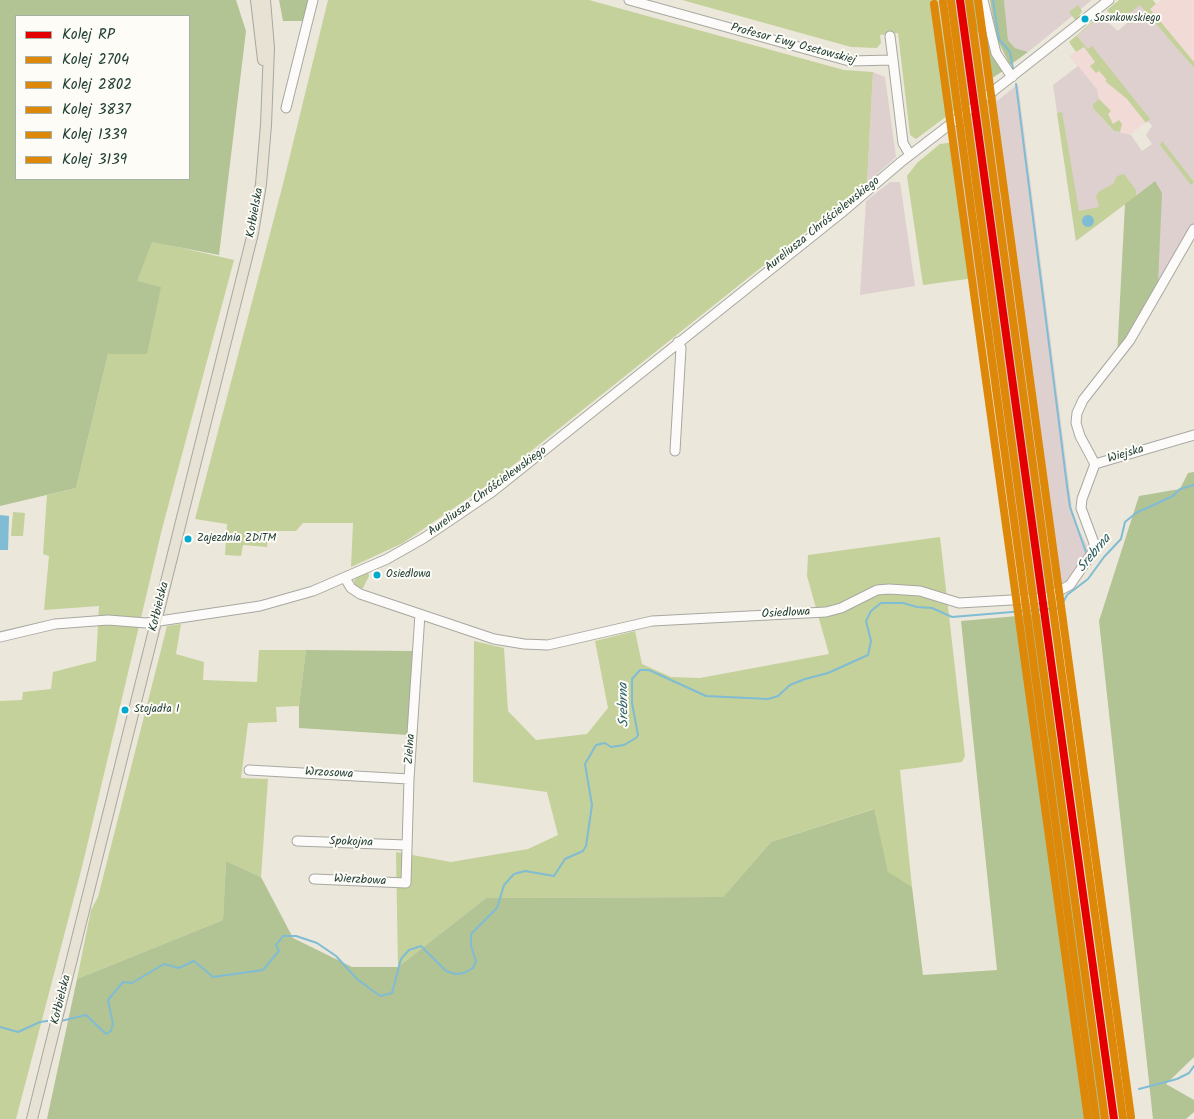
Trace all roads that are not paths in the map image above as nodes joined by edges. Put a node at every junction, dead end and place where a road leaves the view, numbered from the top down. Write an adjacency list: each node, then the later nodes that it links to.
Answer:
1 (256, 0): 10 (main road)
2 (265, 0): 10 (main road)
3 (313, 0): 12 (street)
4 (629, 0): 8 (street, Profesor Ewy Osetowskiej)
5 (983, 0): 9 (street)
6 (1109, 0): 9 (street)
7 (890, 36): 8 (street)
8 (893, 60): 14 (street)
9 (1012, 77): 11 (street)
10 (266, 91): 23 (main road, Kołbielska)
11 (987, 96)
12 (286, 108)
13 (970, 109): 14 (street, Aureliusza Chróścielewskiego)
14 (910, 155): 16 (street, Aureliusza Chróścielewskiego)
15 (1194, 229): 19 (street)
16 (678, 342): 18 (street); 21 (street, Aureliusza Chróścielewskiego)
17 (1194, 435): 19 (street, Wiejska)
18 (675, 451)
19 (1095, 464): 20 (street, Wiejska)
20 (1082, 499): 22 (street, Osiedlowa)
21 (345, 578): 22 (street, Osiedlowa); 23 (street, Aureliusza Chróścielewskiego)
22 (420, 614): 26 (street, Zielna)
23 (156, 622): 24 (street, Aureliusza Chróścielewskiego); 31 (main road, Kołbielska)
24 (0, 637)
25 (249, 770): 26 (street, Wrzosowa)
26 (409, 779): 28 (street, Zielna)
27 (297, 841): 28 (street, Spokojna)
28 (406, 845): 30 (street, Zielna)
29 (314, 879): 30 (street, Wierzbowa)
30 (406, 883)
31 (32, 1119)

